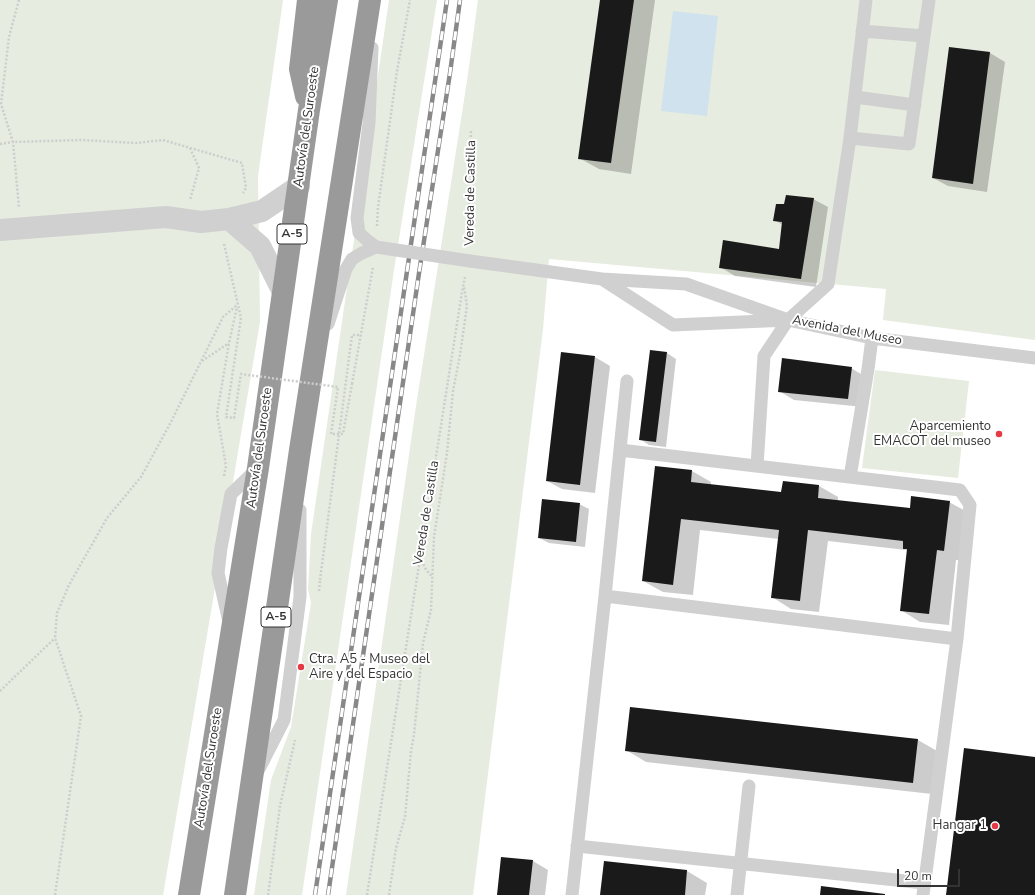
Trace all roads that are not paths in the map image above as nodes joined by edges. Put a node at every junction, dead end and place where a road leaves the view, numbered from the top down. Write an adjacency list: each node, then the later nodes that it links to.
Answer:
1 (308, 0): 11 (highway)
2 (327, 0): 11 (highway, Autovía del Suroeste / A-5)
3 (370, 0): 22 (highway, A-5)
4 (374, 0): 16 (lane)
5 (866, 0): 7 (lane)
6 (929, 0): 8 (lane)
7 (862, 31): 8 (lane); 9 (lane)
8 (924, 36): 10 (lane)
9 (855, 97): 10 (lane); 12 (lane)
10 (915, 105): 12 (lane)
11 (309, 110): 13 (highway, Autovía del Suroeste / A-5)
12 (850, 138): 19 (lane)
13 (299, 186): 14 (street); 18 (highway, Autovía del Suroeste / A-5)
14 (229, 219): 15 (street); 18 (street)
15 (0, 230)
16 (376, 247): 17 (lane, Avenida del Museo, bridge); 22 (lane)
17 (598, 278): 19 (lane); 19 (lane, Avenida del Museo)
18 (283, 292): 33 (highway, Autovía del Suroeste / A-5)
19 (788, 320): 20 (lane, Avenida del Museo); 25 (lane)
20 (872, 338): 21 (lane, Avenida del Museo); 26 (lane)
21 (1035, 358)
22 (313, 367): 34 (highway, A-5)
23 (627, 380): 24 (lane)
24 (620, 450): 25 (lane); 27 (lane)
25 (757, 466): 26 (lane)
26 (850, 477): 28 (lane)
27 (605, 596): 28 (lane); 30 (lane)
28 (957, 639): 32 (lane)
29 (748, 786): 31 (lane)
30 (577, 846): 31 (lane); 35 (lane)
31 (740, 864): 32 (lane); 36 (lane)
32 (923, 889)
33 (189, 895)
34 (235, 895)
35 (572, 895)
36 (737, 895)

